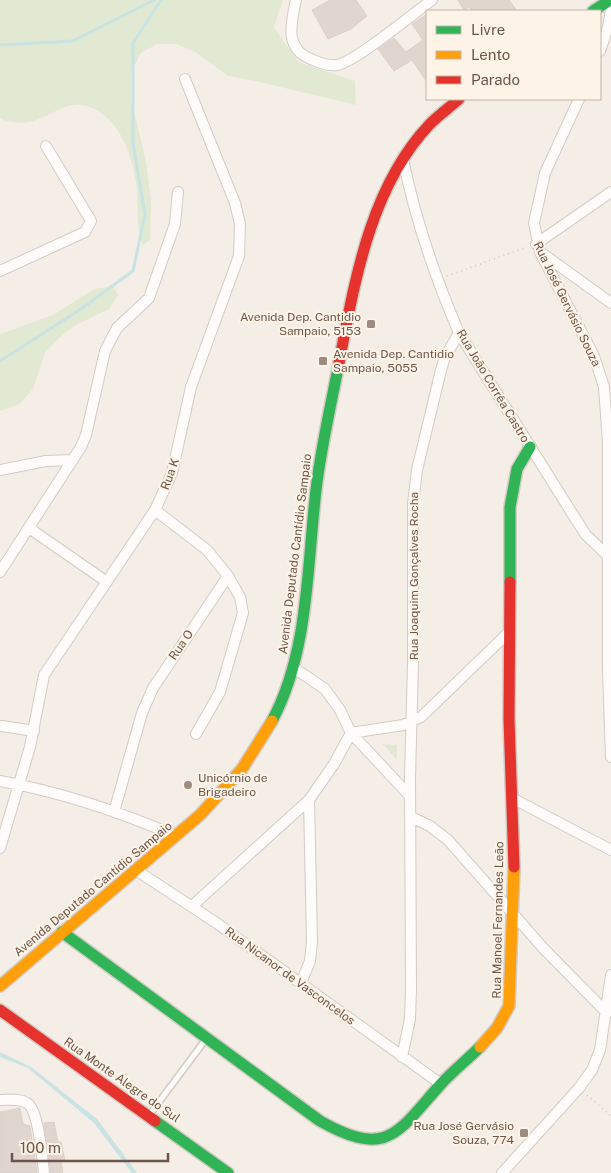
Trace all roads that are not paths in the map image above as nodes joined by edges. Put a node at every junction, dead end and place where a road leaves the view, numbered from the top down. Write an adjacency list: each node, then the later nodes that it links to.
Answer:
1 (296, 0): 2 (street)
2 (432, 0)
3 (610, 0): 4 (street)
4 (595, 10)
5 (611, 10): 6 (street)
6 (601, 48)
7 (185, 79): 23 (street, Rua K)
8 (458, 100): 11 (street, Avenida Deputado Cantídio Sampaio)
9 (579, 100): 16 (street, Rua José Gervásio Souza)
10 (46, 146): 17 (street)
11 (403, 159): 12 (street, Avenida Deputado Cantídio Sampaio); 15 (street, Rua João Corrêa Castro)
12 (391, 177): 15 (street, Rua João Corrêa Castro); 30 (street, Avenida Deputado Cantídio Sampaio)
13 (178, 192): 21 (street)
14 (611, 192): 16 (street)
15 (411, 199): 19 (street, Rua João Corrêa Castro)
16 (538, 248): 18 (street); 25 (street, Rua José Gervásio Souza)
17 (0, 271)
18 (611, 303)
19 (459, 333): 20 (street, Rua João Corrêa Castro); 32 (street, Rua Joaquim Gonçalves Rocha)
20 (530, 447): 25 (street, Rua João Corrêa Castro); 29 (street, Rua Manoel Fernandes Leão)
21 (73, 460): 22 (street); 24 (street)
22 (0, 470)
23 (155, 510): 27 (street); 28 (street, Rua K)
24 (29, 528): 26 (street); 28 (street)
25 (607, 555): 31 (street, Rua José Gervásio Souza)
26 (0, 572)
27 (228, 576): 36 (street); 43 (street, Rua O)
28 (107, 582): 34 (street, Rua K)
29 (509, 632): 32 (street); 41 (street, Rua Manoel Fernandes Leão)
30 (294, 668): 35 (street); 45 (street, Avenida Deputado Cantídio Sampaio)
31 (610, 722): 37 (street, Rua José Gervásio Souza)
32 (411, 723): 35 (street); 40 (street, Rua Joaquim Gonçalves Rocha)
33 (2, 726): 34 (street)
34 (34, 731): 39 (street, Rua K)
35 (351, 732): 40 (street); 42 (street)
36 (196, 734)
37 (611, 757)
38 (0, 781): 39 (street)
39 (20, 785): 43 (street); 46 (street, Rua K)
40 (410, 796): 44 (street, Rua Joaquim Gonçalves Rocha)
41 (512, 798): 47 (street); 50 (street, Rua Manoel Fernandes Leão)
42 (309, 800): 49 (street); 53 (street)
43 (114, 812): 45 (street)
44 (411, 817): 50 (street); 58 (street, Rua Joaquim Gonçalves Rocha)
45 (176, 836): 48 (street, Avenida Deputado Cantídio Sampaio)
46 (0, 848)
47 (611, 850)
48 (136, 870): 49 (street, Rua Nicanor de Vasconcelos); 51 (street, Avenida Deputado Cantídio Sampaio)
49 (192, 906): 53 (street, Rua Nicanor de Vasconcelos)
50 (514, 916): 56 (street); 59 (street, Rua Manoel Fernandes Leão)
51 (62, 932): 54 (street, Avenida Deputado Cantídio Sampaio); 57 (street, Rua Manoel Fernandes Leão)
52 (611, 975): 56 (street)
53 (302, 983): 58 (street, Rua Nicanor de Vasconcelos)
54 (0, 986)
55 (0, 1010): 61 (street, Rua Monte Alegre do Sul)
56 (607, 1013): 64 (street)
57 (207, 1038): 59 (street, Rua Manoel Fernandes Leão); 61 (lane)
58 (402, 1057): 59 (street, Rua Nicanor de Vasconcelos)
59 (441, 1084)
60 (0, 1100): 62 (street)
61 (147, 1116): 63 (street, Rua Monte Alegre do Sul)
62 (44, 1173)
63 (228, 1173)
64 (502, 1173)

